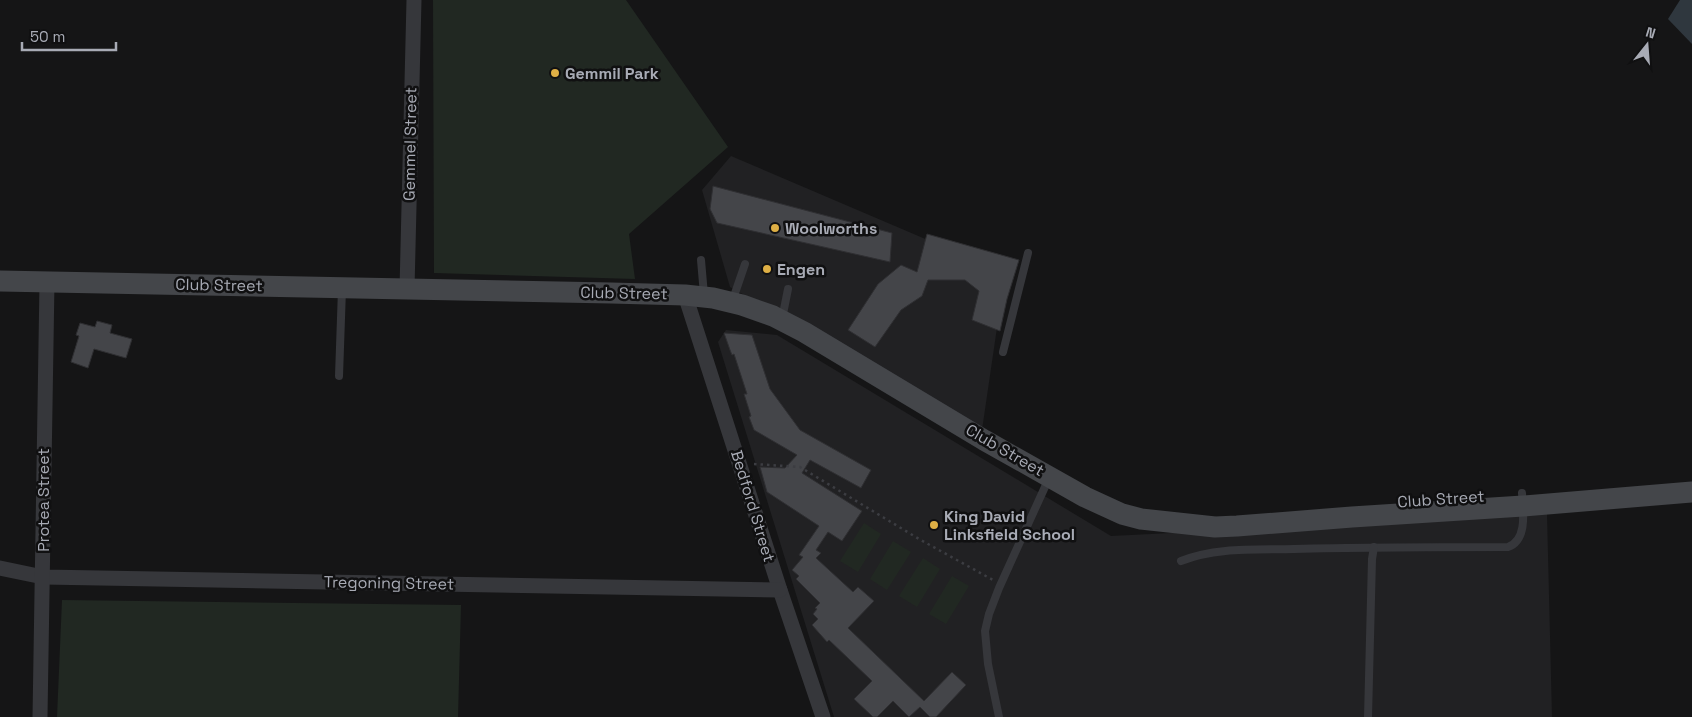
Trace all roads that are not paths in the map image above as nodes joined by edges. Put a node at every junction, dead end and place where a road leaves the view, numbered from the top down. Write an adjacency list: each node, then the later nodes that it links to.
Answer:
1 (414, 0): 8 (street, Gemmel Street)
2 (1028, 253): 13 (lane)
3 (701, 260): 10 (lane)
4 (746, 264): 11 (lane)
5 (0, 281): 6 (main road, Club Street)
6 (47, 282): 7 (main road, Club Street); 22 (street, Protea Street)
7 (342, 287): 8 (main road, Club Street); 14 (lane)
8 (407, 289): 10 (main road, Club Street)
9 (788, 289): 12 (lane)
10 (694, 296): 11 (main road, Club Street); 23 (street, Bedford Street)
11 (732, 302): 12 (main road, Club Street)
12 (782, 320): 15 (main road, Club Street)
13 (1003, 352)
14 (340, 376)
15 (1050, 476): 18 (main road, Club Street); 26 (lane)
16 (1692, 481): 18 (main road, Club Street)
17 (1692, 492): 18 (main road, Club Street)
18 (1523, 500): 19 (lane)
19 (1374, 547): 20 (lane); 27 (lane)
20 (1180, 561)
21 (0, 568): 22 (street, Tregoning Street)
22 (43, 577): 23 (street, Tregoning Street); 24 (street, Protea Street)
23 (780, 590): 25 (street, Bedford Street)
24 (40, 717)
25 (823, 717)
26 (999, 717)
27 (1368, 717)

